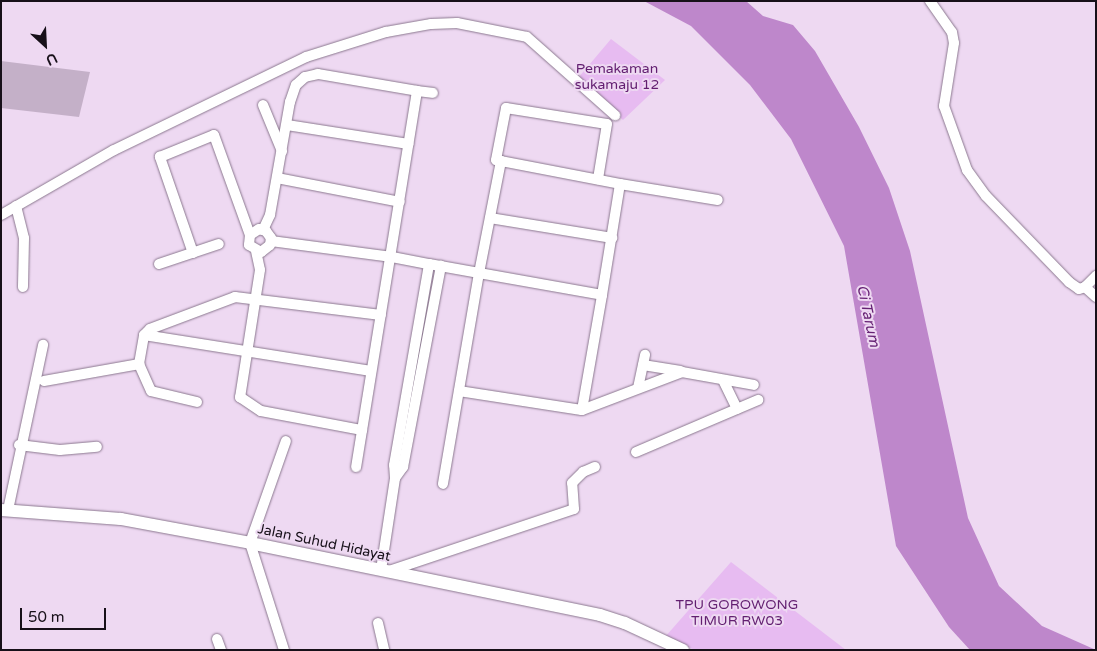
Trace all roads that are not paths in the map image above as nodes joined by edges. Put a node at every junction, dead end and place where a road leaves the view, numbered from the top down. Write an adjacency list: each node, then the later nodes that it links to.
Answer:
1 (930, 1): 32 (street)
2 (417, 91): 3 (street); 6 (street); 7 (street)
3 (433, 93)
4 (263, 105): 8 (street)
5 (615, 115): 15 (street)
6 (286, 125): 7 (street); 8 (street)
7 (409, 144): 14 (street)
8 (282, 152): 10 (street)
9 (501, 161): 11 (street); 11 (street); 17 (street)
10 (277, 178): 14 (street); 18 (street)
11 (598, 180): 12 (street)
12 (620, 184): 13 (street); 20 (street)
13 (718, 200)
14 (400, 202): 25 (street)
15 (16, 206): 16 (street); 31 (street)
16 (1, 215)
17 (490, 218): 20 (street); 29 (street)
18 (263, 230): 19 (street); 21 (street)
19 (250, 235): 23 (street); 24 (street)
20 (612, 238): 33 (street)
21 (271, 241): 23 (street); 25 (street)
22 (220, 244): 24 (street)
23 (260, 251): 35 (street)
24 (192, 253): 26 (street)
25 (392, 257): 27 (street); 36 (street)
26 (159, 264)
27 (429, 264): 28 (street); 61 (street)
28 (441, 266): 29 (street); 61 (street)
29 (479, 273): 33 (street); 49 (street)
30 (1096, 276): 32 (street)
31 (23, 287)
32 (1086, 287): 34 (street)
33 (602, 295): 53 (street)
34 (1096, 297)
35 (255, 299): 36 (street); 37 (street); 39 (street)
36 (381, 315): 43 (street)
37 (144, 335): 39 (street); 41 (street)
38 (43, 345): 56 (street)
39 (246, 350): 43 (street); 54 (street)
40 (645, 355): 42 (street)
41 (139, 364): 46 (street); 51 (street)
42 (643, 366): 44 (street); 48 (street)
43 (371, 370): 54 (street)
44 (682, 372): 45 (street); 48 (street)
45 (723, 380): 47 (street); 52 (street)
46 (44, 381)
47 (754, 385)
48 (638, 388): 53 (street)
49 (458, 391): 53 (street); 62 (street)
50 (758, 400): 52 (street)
51 (197, 402)
52 (737, 409): 58 (street)
53 (582, 410)
54 (362, 430): 59 (street)
55 (286, 441): 64 (street)
56 (19, 445): 57 (street); 63 (street)
57 (97, 447)
58 (636, 452)
59 (356, 467)
60 (595, 467): 65 (street)
61 (396, 478): 65 (street)
62 (443, 484)
63 (4, 510): 64 (street, Jalan Suhud Hidayat)
64 (250, 543): 65 (street, Jalan Suhud Hidayat); 69 (street)
65 (385, 571): 71 (street, Jalan Suhud Hidayat)
66 (378, 623): 70 (street)
67 (217, 639): 68 (street)
68 (221, 650)
69 (284, 650)
70 (384, 650)
71 (683, 650)

